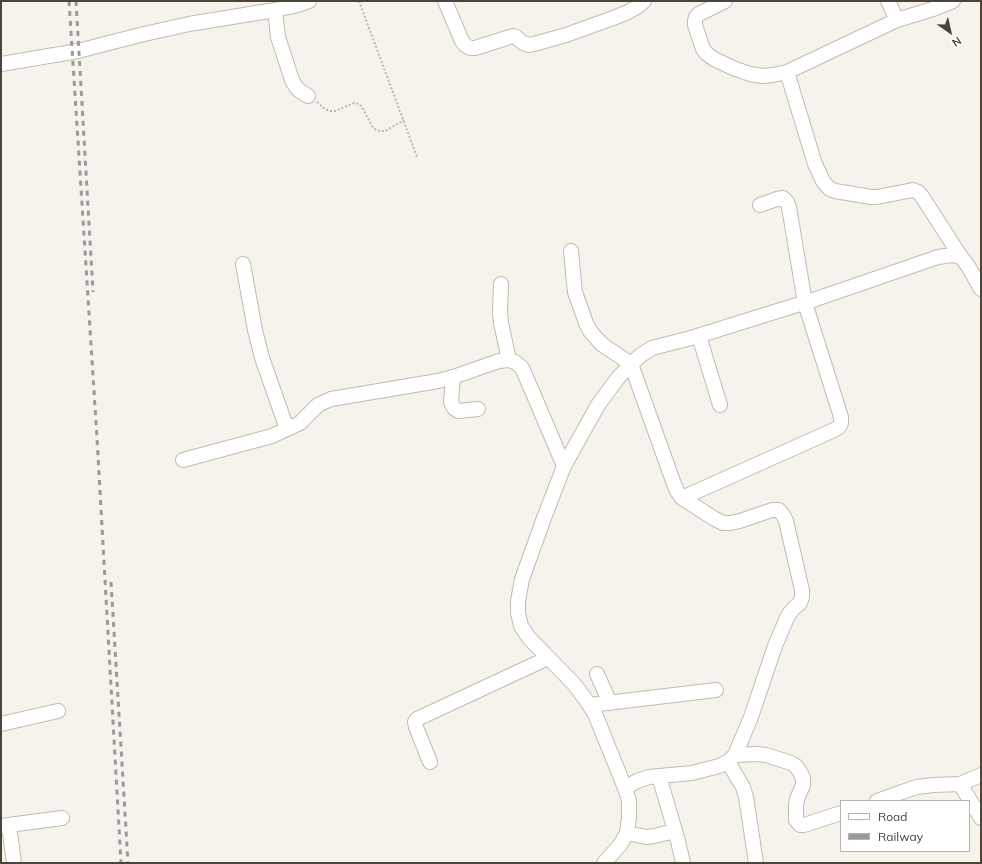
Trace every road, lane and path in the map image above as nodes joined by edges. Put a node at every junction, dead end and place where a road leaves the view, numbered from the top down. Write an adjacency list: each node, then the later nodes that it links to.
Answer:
1 (309, 1): 8 (street)
2 (359, 1): 13 (path)
3 (445, 1): 4 (street)
4 (644, 1)
5 (725, 1): 11 (street)
6 (888, 1): 9 (street)
7 (953, 1): 9 (street)
8 (275, 10): 10 (street); 12 (street)
9 (897, 20): 11 (street)
10 (1, 64)
11 (787, 72): 17 (street)
12 (308, 96): 13 (path)
13 (404, 120): 14 (path)
14 (417, 157)
15 (760, 205): 21 (street)
16 (571, 251): 24 (street)
17 (961, 257): 20 (street); 21 (street)
18 (243, 264): 28 (street)
19 (500, 284): 23 (street)
20 (981, 289)
21 (805, 303): 22 (street); 31 (street)
22 (699, 336): 24 (street); 26 (street)
23 (509, 360): 25 (street); 30 (street)
24 (631, 364): 30 (street); 31 (street)
25 (453, 377): 27 (street); 28 (street)
26 (720, 405)
27 (478, 409)
28 (287, 430): 29 (street)
29 (183, 460)
30 (564, 466): 32 (street)
31 (682, 498): 39 (street)
32 (548, 658): 36 (street); 40 (street)
33 (597, 674): 35 (street)
34 (716, 690): 35 (street)
35 (610, 703): 36 (street)
36 (590, 705): 44 (street)
37 (58, 711): 38 (street)
38 (1, 724)
39 (731, 758): 42 (street); 48 (street); 57 (street)
40 (430, 762)
41 (981, 775): 43 (street)
42 (659, 776): 44 (street); 52 (street)
43 (960, 784): 45 (street); 47 (street)
44 (625, 788): 53 (street)
45 (880, 800)
46 (970, 800): 50 (street)
47 (970, 800)
48 (840, 813)
49 (62, 818): 51 (street)
50 (981, 818)
51 (5, 825): 55 (street)
52 (675, 831): 53 (street); 56 (street)
53 (627, 833): 54 (street)
54 (610, 860)
55 (14, 863)
56 (683, 863)
57 (756, 863)

